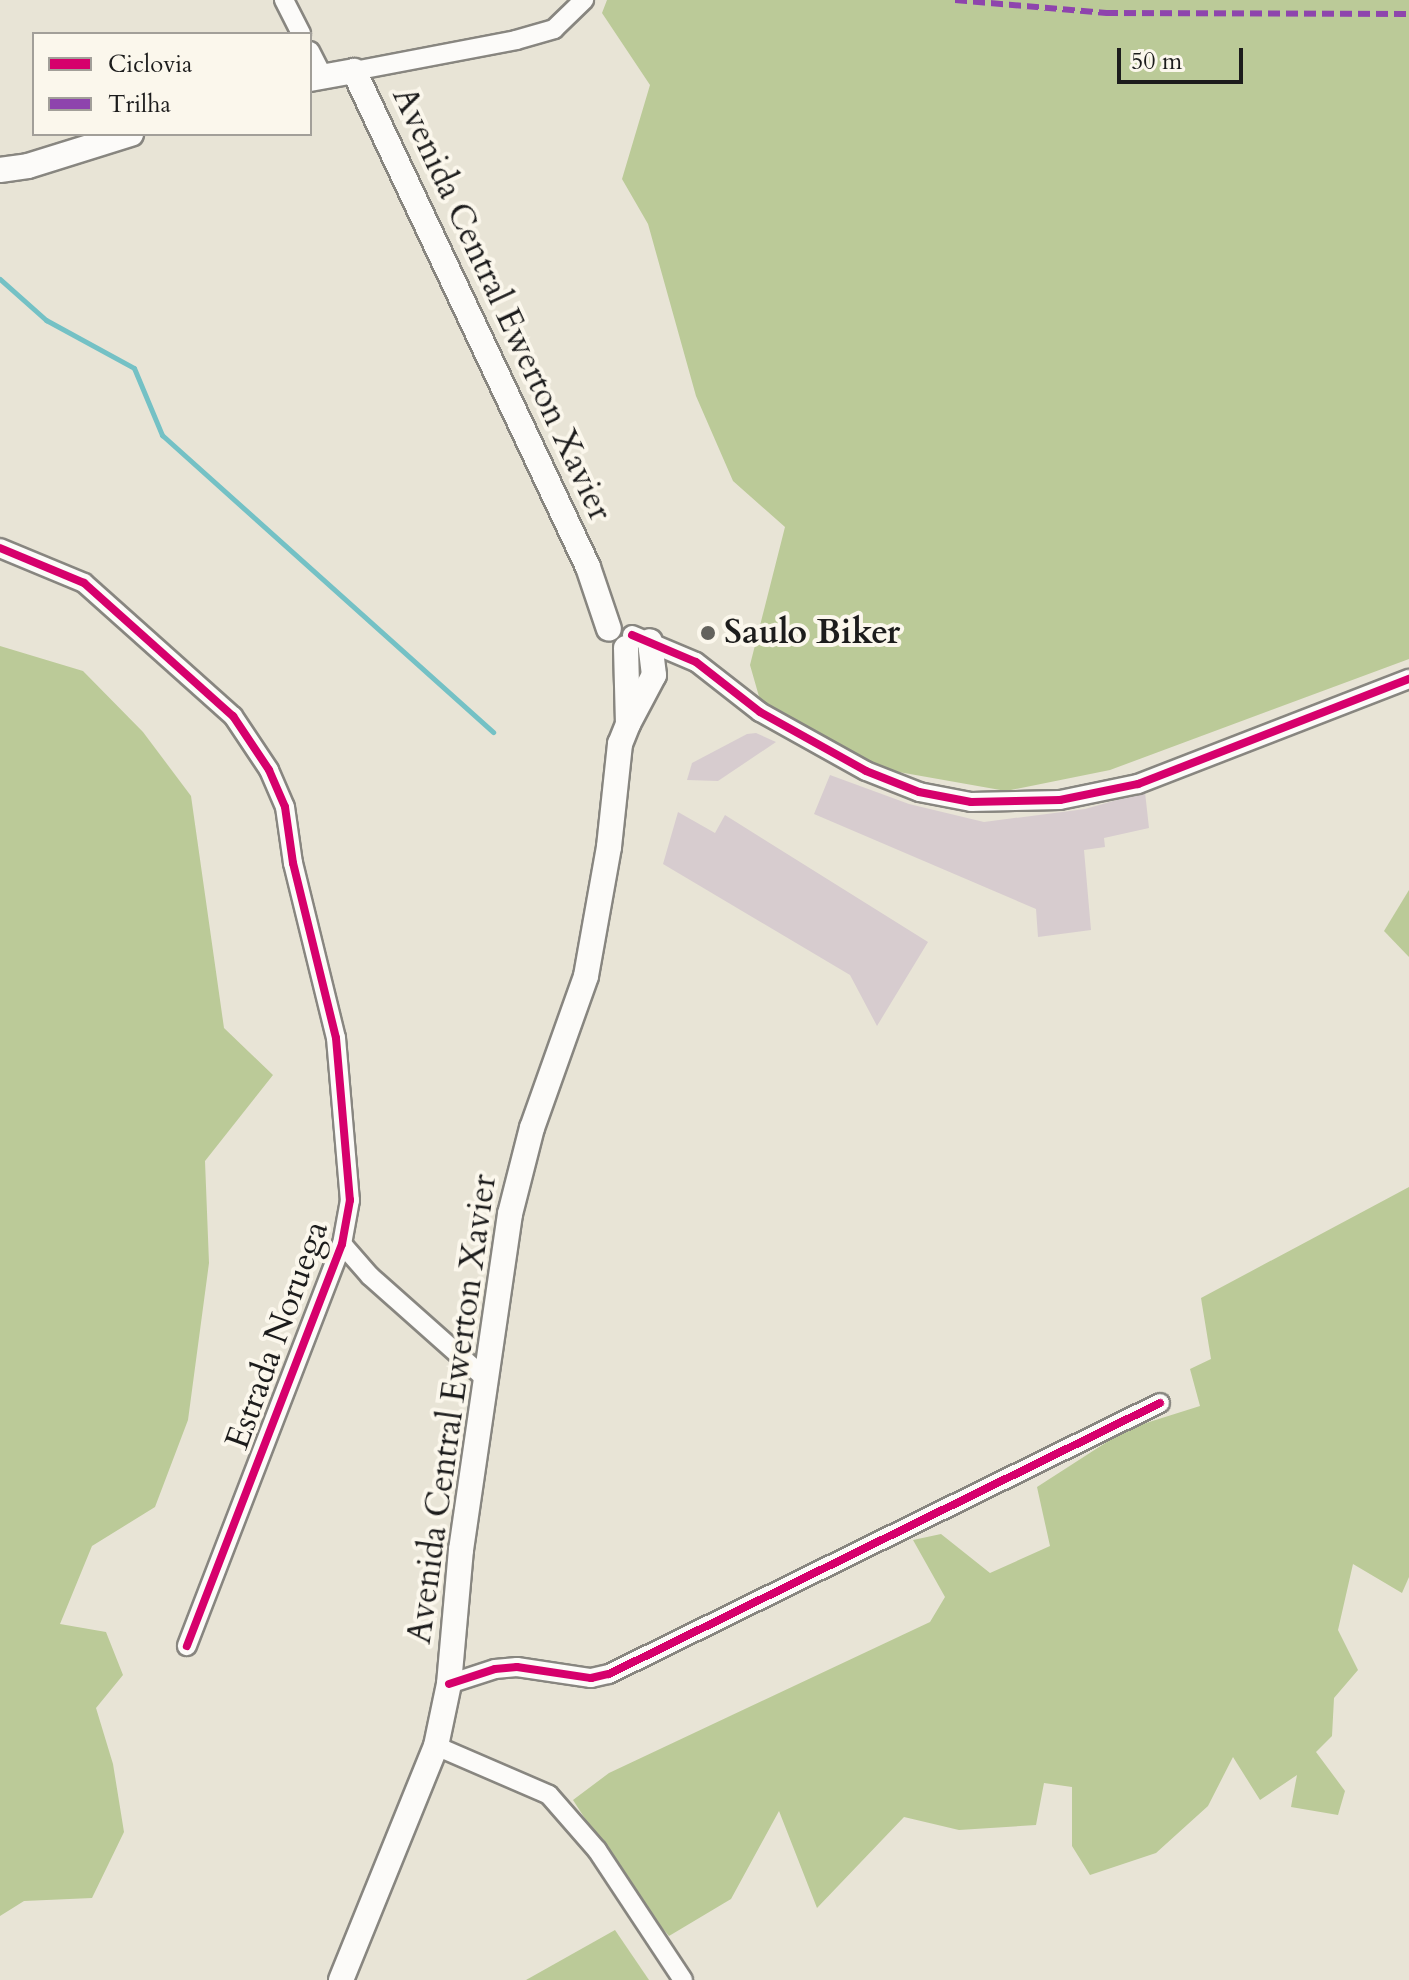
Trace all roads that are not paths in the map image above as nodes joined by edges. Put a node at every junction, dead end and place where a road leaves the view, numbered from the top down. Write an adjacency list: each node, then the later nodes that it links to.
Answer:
1 (284, 0): 3 (street)
2 (584, 0): 4 (street)
3 (300, 32)
4 (354, 71): 5 (main road); 9 (main road, Avenida Central Ewerton Xavier)
5 (316, 77)
6 (125, 136): 7 (main road)
7 (0, 170)
8 (0, 548): 12 (street, Estrada Noruega)
9 (626, 638): 10 (street); 11 (main road, Avenida Central Ewerton Xavier); 11 (main road)
10 (1409, 679)
11 (624, 734): 13 (main road, Avenida Central Ewerton Xavier)
12 (342, 1244): 13 (street); 15 (street, Estrada Noruega)
13 (487, 1380): 16 (main road, Avenida Central Ewerton Xavier)
14 (1160, 1403): 16 (street)
15 (187, 1646)
16 (449, 1684): 17 (main road, Avenida Central Ewerton Xavier)
17 (436, 1746): 18 (main road, Avenida Central Ewerton Xavier); 19 (street)
18 (341, 1980)
19 (683, 1980)

